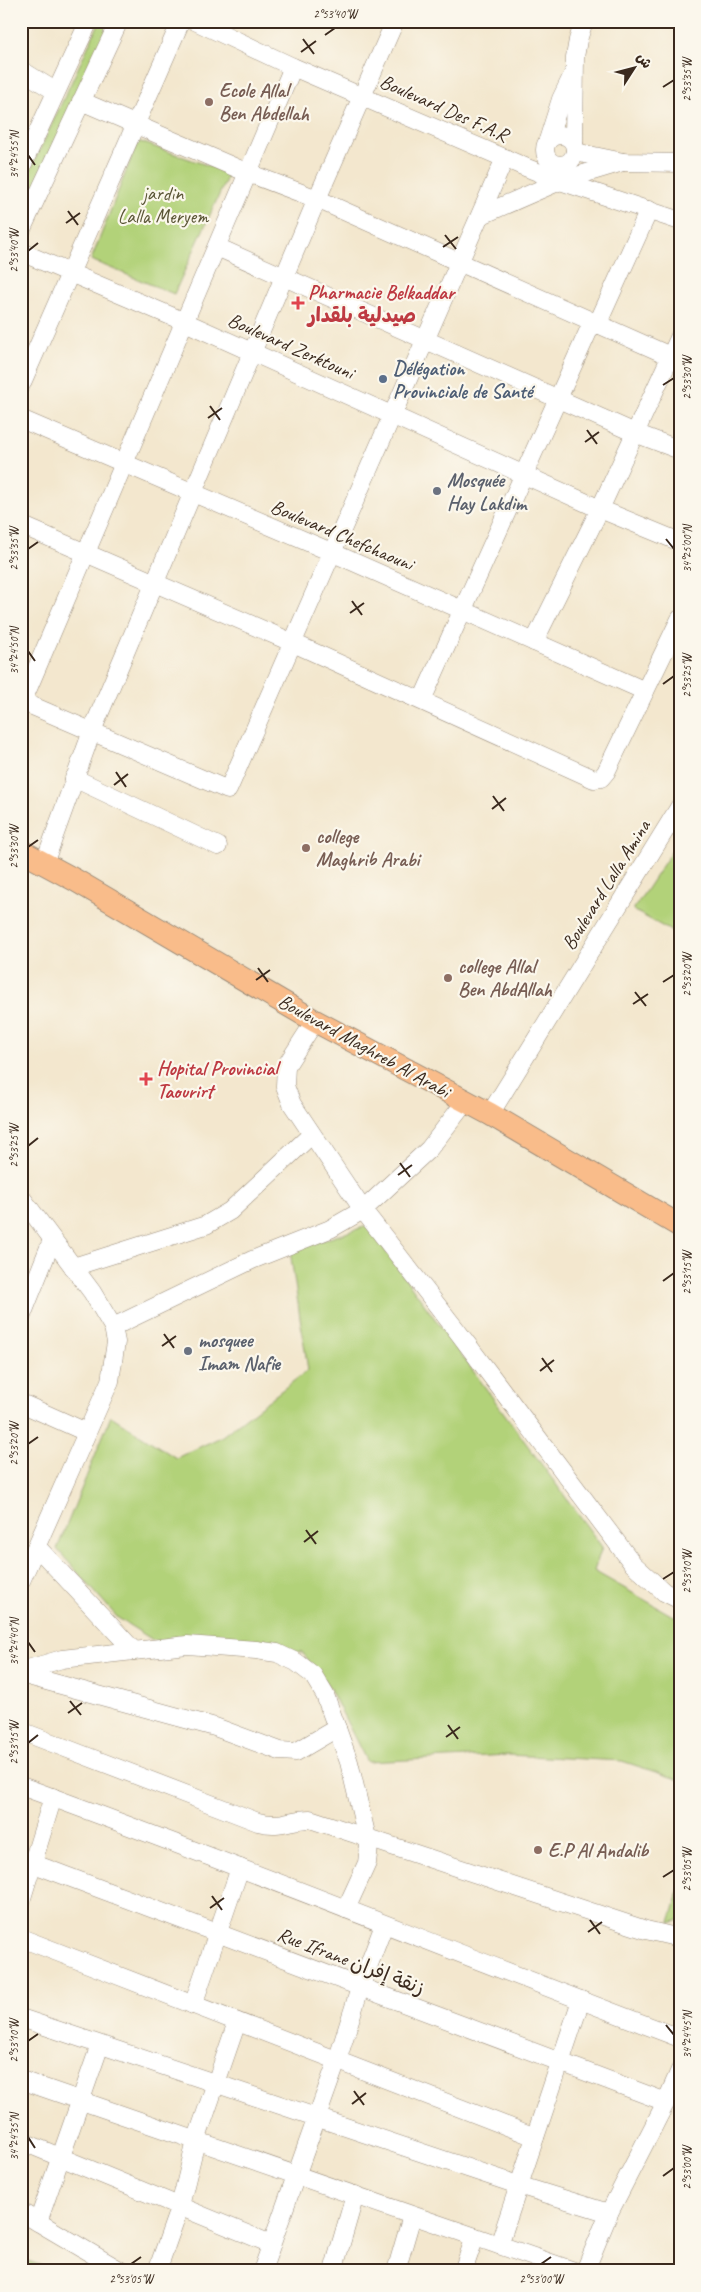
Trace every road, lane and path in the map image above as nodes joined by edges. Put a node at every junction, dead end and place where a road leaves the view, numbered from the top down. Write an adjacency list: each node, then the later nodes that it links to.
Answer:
1 (89, 21): 10 (street)
2 (119, 21): 12 (street)
3 (181, 21): 13 (street)
4 (195, 21): 7 (street, Boulevard Des F.A.R)
5 (395, 21): 11 (street)
6 (584, 21): 8 (street)
7 (293, 67): 11 (street, Boulevard Des F.A.R); 21 (street)
8 (575, 69): 14 (street); 15 (street)
9 (21, 70): 10 (street)
10 (55, 91): 19 (street)
11 (364, 96): 16 (street, Boulevard Des F.A.R); 23 (street)
12 (81, 101): 13 (street); 27 (street)
13 (134, 124): 21 (street); 31 (street)
14 (548, 140): 15 (street); 20 (street)
15 (574, 148): 17 (street); 20 (street)
16 (505, 158): 20 (street, Boulevard Des F.A.R); 25 (street)
17 (622, 162): 18 (street); 22 (street)
18 (680, 164)
19 (22, 166)
20 (548, 169): 22 (street, Boulevard Des F.A.R)
21 (248, 173): 23 (street); 28 (street)
22 (560, 181): 24 (street, Boulevard Des F.A.R); 25 (street)
23 (317, 200): 30 (street); 32 (street)
24 (648, 210): 26 (street, Boulevard Des F.A.R); 34 (street)
25 (482, 215): 30 (street)
26 (680, 221)
27 (21, 231)
28 (216, 247): 32 (street); 33 (street)
29 (21, 252): 31 (street, Boulevard Zerktouni)
30 (458, 263): 34 (street); 36 (street)
31 (71, 274): 33 (street, Boulevard Zerktouni); 39 (street)
32 (285, 277): 36 (street); 37 (street)
33 (185, 322): 37 (street, Boulevard Zerktouni); 45 (street)
34 (595, 324): 38 (street); 40 (street)
35 (680, 336): 38 (street)
36 (426, 340): 40 (street); 41 (street)
37 (252, 352): 41 (street, Boulevard Zerktouni); 47 (street)
38 (670, 356): 43 (street)
39 (21, 385)
40 (559, 399): 43 (street); 46 (street)
41 (393, 415): 46 (street, Boulevard Zerktouni); 51 (street)
42 (21, 419): 45 (street, Boulevard Chefchaouni)
43 (635, 433): 44 (street); 48 (street)
44 (680, 450)
45 (124, 463): 47 (street, Boulevard Chefchaouni); 52 (street)
46 (524, 475): 48 (street, Boulevard Zerktouni); 54 (street)
47 (192, 494): 51 (street, Boulevard Chefchaouni); 53 (street)
48 (600, 509): 50 (street, Boulevard Zerktouni); 57 (street)
49 (21, 526): 52 (street)
50 (680, 542)
51 (331, 552): 54 (street, Boulevard Chefchaouni); 56 (street)
52 (87, 554): 53 (street); 60 (street)
53 (154, 584): 56 (street); 61 (street)
54 (462, 610): 57 (street, Boulevard Chefchaouni); 59 (street)
55 (680, 619): 58 (street)
56 (292, 642): 59 (street); 61 (street)
57 (534, 642): 58 (street, Boulevard Chefchaouni)
58 (645, 692): 59 (street)
59 (422, 700)
60 (22, 703): 61 (street)
61 (92, 731): 62 (street)
62 (74, 778): 64 (street); 66 (street)
63 (680, 806): 69 (street, Boulevard Lalla Amina)
64 (218, 846)
65 (21, 851): 66 (main road, Boulevard Maghreb Al Arabi)
66 (44, 864): 67 (main road, Boulevard Maghreb Al Arabi)
67 (315, 1021): 68 (main road, Boulevard Maghreb Al Arabi); 70 (street)
68 (466, 1101): 69 (main road, Boulevard Maghreb Al Arabi); 72 (street)
69 (490, 1114): 73 (main road, Boulevard Maghreb Al Arabi)
70 (311, 1134): 72 (street); 75 (street)
71 (21, 1197): 74 (street)
72 (363, 1210): 77 (street); 82 (street)
73 (680, 1226)
74 (52, 1240): 75 (street); 76 (street)
75 (73, 1267): 77 (street)
76 (21, 1318)
77 (113, 1326): 79 (street)
78 (21, 1403): 79 (street)
79 (86, 1432): 80 (street)
80 (38, 1547): 81 (street); 83 (street)
81 (21, 1581)
82 (680, 1600)
83 (134, 1651): 84 (street); 85 (street)
84 (22, 1668): 85 (street)
85 (337, 1728): 89 (street)
86 (21, 1731): 89 (street)
87 (21, 1786): 88 (street)
88 (53, 1797): 90 (street); 91 (street)
89 (367, 1840): 93 (street); 97 (street)
90 (27, 1861): 92 (street); 95 (street, Rue Ifrane زنقة إفران)
91 (240, 1868): 93 (street); 95 (street)
92 (21, 1901)
93 (346, 1909): 94 (street)
94 (384, 1926): 98 (street); 99 (street)
95 (219, 1933): 98 (street, Rue Ifrane زنقة إفران); 100 (street)
96 (21, 1938): 100 (street)
97 (680, 1938)
98 (360, 1988): 105 (street); 106 (street, Rue Ifrane زنقة إفران)
99 (581, 2000): 103 (street); 106 (street)
100 (193, 2005): 102 (street)
101 (21, 2018): 104 (street)
102 (237, 2022): 105 (street); 109 (street)
103 (680, 2038)
104 (100, 2045): 109 (street); 110 (street)
105 (337, 2061): 112 (street); 113 (street)
106 (559, 2063): 111 (street, Rue Ifrane زنقة إفران); 113 (street)
107 (680, 2070): 111 (street)
108 (21, 2080): 110 (street)
109 (215, 2084): 112 (street); 115 (street)
110 (79, 2101): 115 (street); 116 (street)
111 (666, 2102): 121 (street)
112 (315, 2118): 117 (street); 118 (street)
113 (535, 2137): 118 (street)
114 (21, 2140): 116 (street)
115 (196, 2141): 117 (street); 120 (street)
116 (62, 2157): 120 (street); 123 (street)
117 (296, 2174): 119 (street); 125 (street)
118 (518, 2185): 121 (street); 126 (street)
119 (355, 2195): 122 (street); 130 (street)
120 (180, 2206): 125 (street); 128 (street)
121 (609, 2213): 134 (street)
122 (412, 2216): 124 (street); 131 (street)
123 (26, 2217): 127 (street)
124 (475, 2237): 126 (street); 132 (street)
125 (271, 2244): 129 (street)
126 (500, 2245): 133 (street)
127 (121, 2271)
128 (157, 2271)
129 (262, 2271)
130 (333, 2271)
131 (396, 2271)
132 (464, 2271)
133 (574, 2271)
134 (586, 2271)

